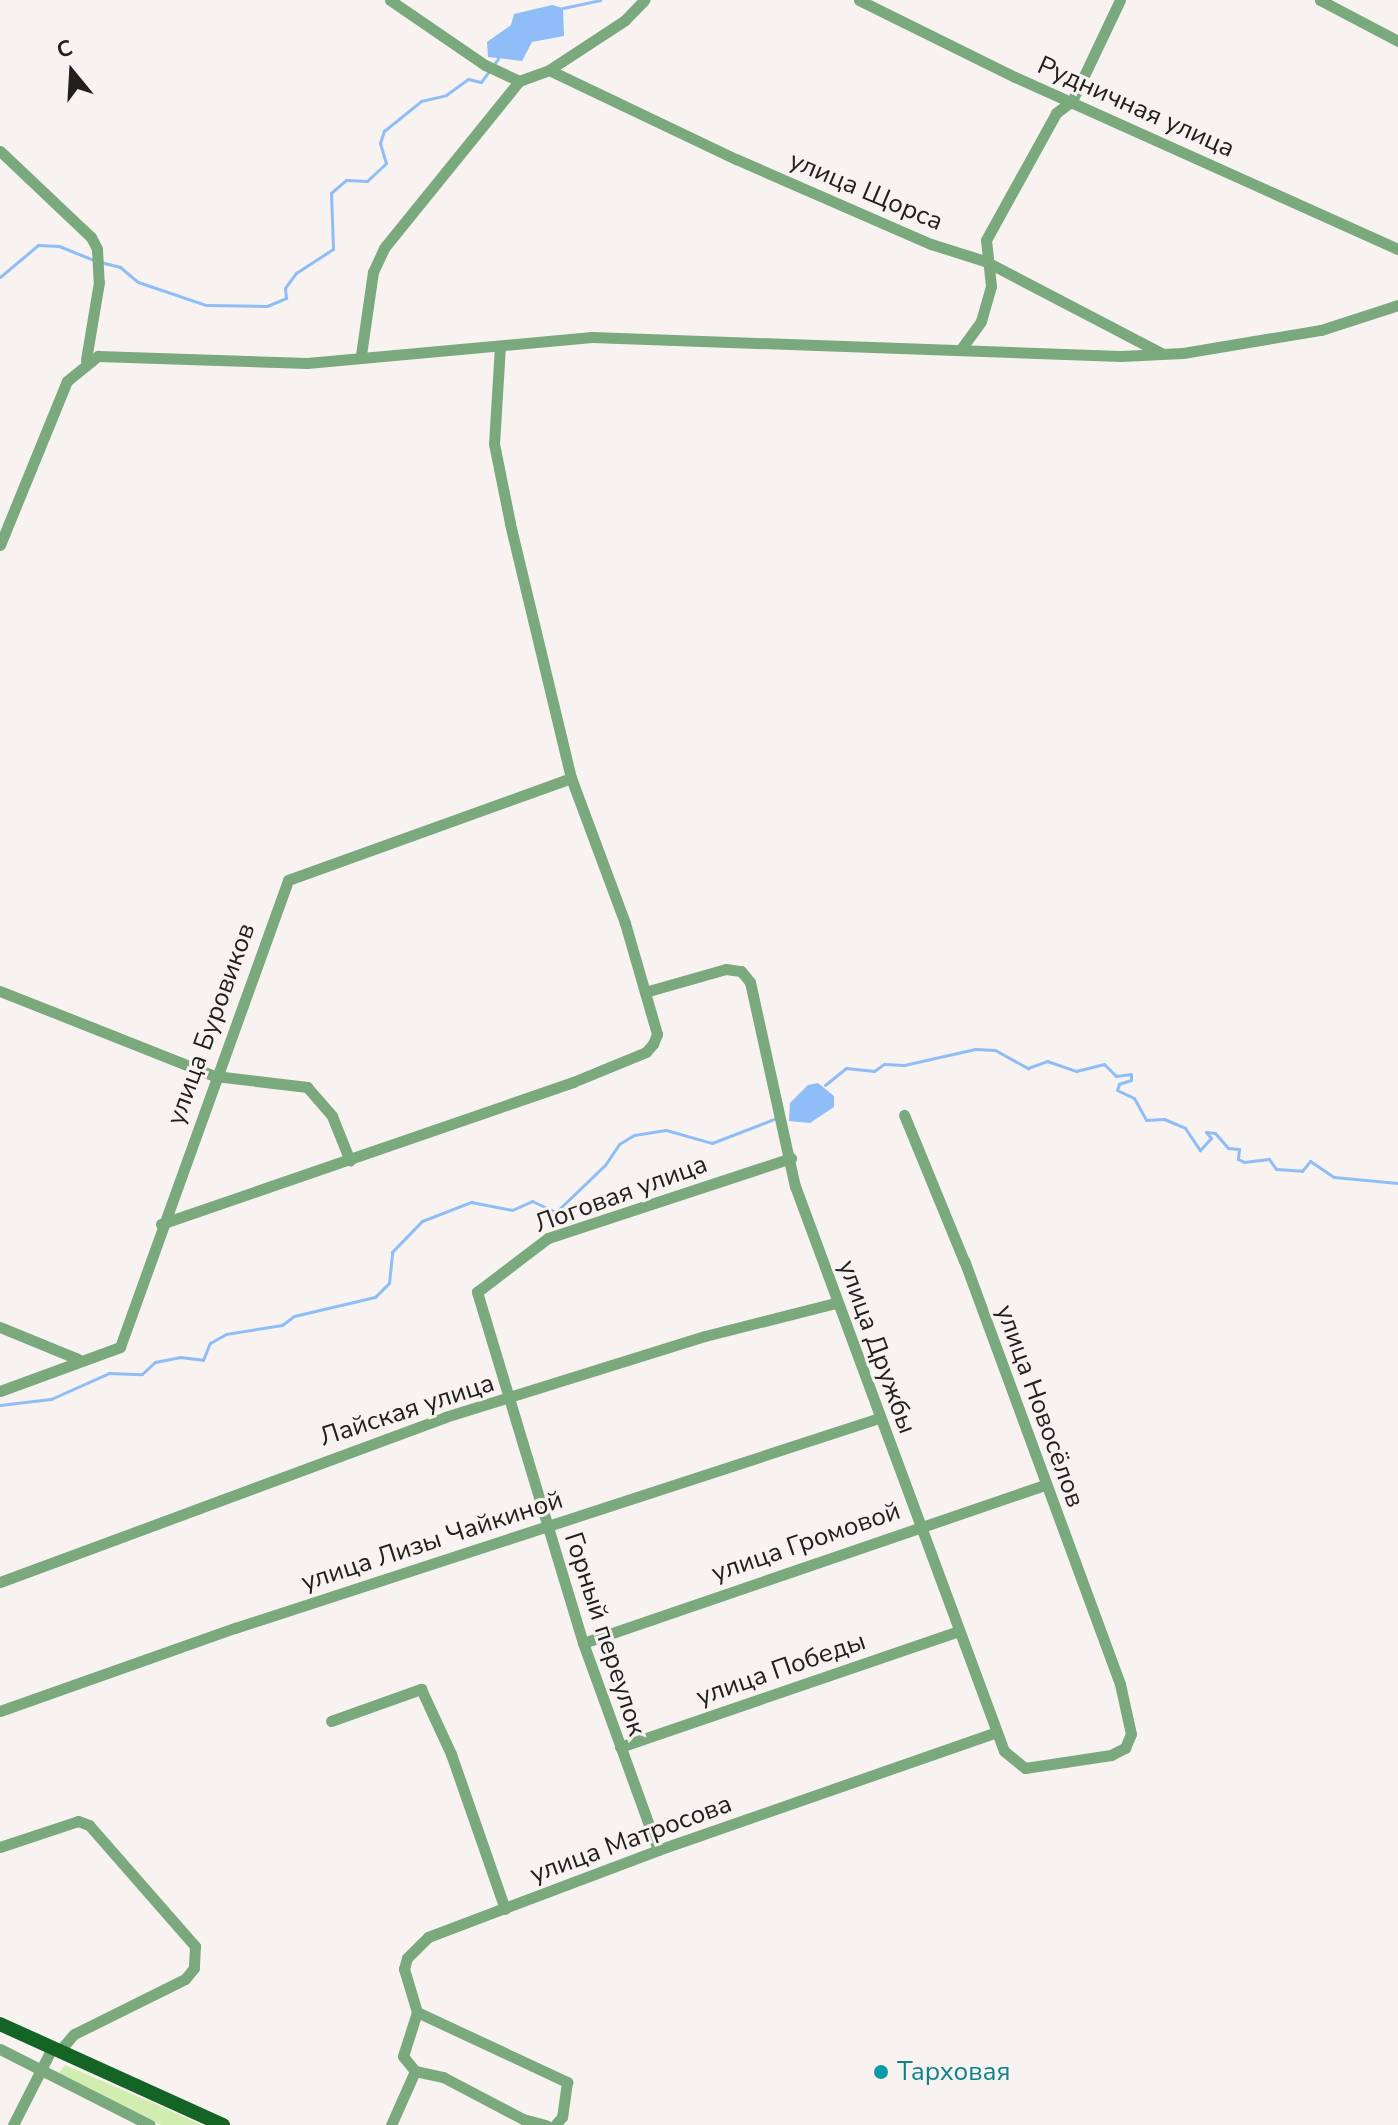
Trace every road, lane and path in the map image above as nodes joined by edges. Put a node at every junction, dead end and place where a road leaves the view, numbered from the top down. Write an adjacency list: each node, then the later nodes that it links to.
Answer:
1 (390, 0): 8 (street)
2 (644, 0): 7 (street)
3 (859, 0): 9 (street, Рудничная улица)
4 (1120, 0): 9 (street)
5 (1320, 0): 6 (street)
6 (1398, 41)
7 (549, 70): 8 (street); 12 (street, улица Щорса)
8 (519, 81): 20 (street)
9 (1072, 101): 11 (street, Рудничная улица); 12 (street)
10 (0, 151): 15 (street)
11 (1398, 249)
12 (985, 261): 14 (street, улица Щорса); 17 (street)
13 (1398, 305): 18 (street)
14 (1125, 331): 18 (street, улица Щорса); 21 (street)
15 (92, 335): 19 (street); 22 (street)
16 (500, 346): 17 (street); 20 (street); 24 (street)
17 (961, 349): 21 (street)
18 (1163, 354): 21 (street)
19 (108, 355): 20 (street); 22 (street)
20 (361, 355)
21 (1121, 356)
22 (86, 360): 23 (street)
23 (0, 545)
24 (571, 778): 26 (street); 27 (street, улица Буровиков)
25 (0, 991): 27 (street)
26 (645, 992): 29 (street, улица Дружбы); 30 (street)
27 (215, 1076): 30 (street); 31 (street, улица Буровиков)
28 (904, 1115): 39 (street, улица Новосёлов)
29 (791, 1158): 32 (street, Логовая улица); 33 (street, улица Дружбы)
30 (350, 1161): 31 (street)
31 (161, 1224): 35 (street, улица Буровиков)
32 (477, 1292): 37 (street, Горный переулок)
33 (835, 1303): 37 (street, Лайская улица); 38 (street, улица Дружбы)
34 (0, 1327): 35 (street)
35 (78, 1359): 36 (street, улица Буровиков)
36 (0, 1391)
37 (511, 1400): 40 (street, Горный переулок); 42 (street, Лайская улица)
38 (879, 1418): 40 (street, улица Лизы Чайкиной); 41 (street, улица Дружбы)
39 (1045, 1485): 41 (street, улица Громовой); 46 (street, улица Новосёлов)
40 (547, 1526): 44 (street, Горный переулок); 45 (street, улица Лизы Чайкиной)
41 (918, 1527): 43 (street, улица Дружбы); 44 (street, улица Громовой)
42 (0, 1582)
43 (956, 1632): 48 (street, улица Дружбы); 49 (street, улица Победы)
44 (583, 1643): 49 (street, Горный переулок)
45 (0, 1711)
46 (1128, 1714): 48 (street, улица Дружбы)
47 (331, 1721): 52 (street)
48 (996, 1732): 51 (street, улица Матросова)
49 (620, 1747): 51 (street, Горный переулок)
50 (0, 1847): 56 (street)
51 (658, 1850): 52 (street, улица Матросова)
52 (505, 1909): 53 (street, улица Матросова)
53 (417, 2012): 58 (street); 64 (street)
54 (0, 2024): 56 (main road)
55 (0, 2049): 57 (street)
56 (56, 2050): 57 (street); 61 (main road)
57 (40, 2070): 59 (street); 60 (street)
58 (415, 2071): 62 (street); 63 (street)
59 (13, 2125)
60 (150, 2125)
61 (223, 2125)
62 (391, 2125)
63 (546, 2125)
64 (555, 2125)

